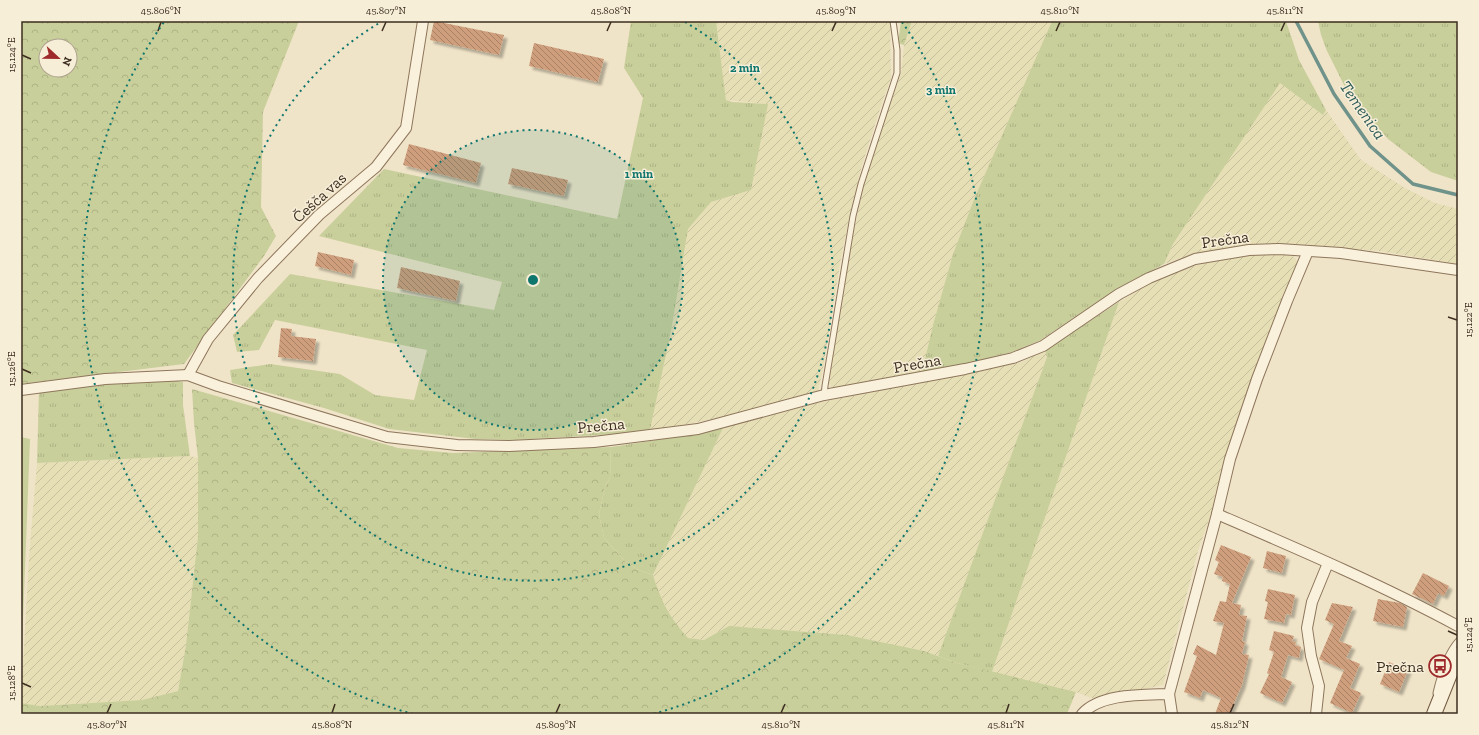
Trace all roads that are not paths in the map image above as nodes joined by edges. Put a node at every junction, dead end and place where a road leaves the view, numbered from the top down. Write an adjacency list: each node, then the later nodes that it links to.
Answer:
1 (423, 21): 5 (street, Češča vas)
2 (893, 21): 7 (lane)
3 (1308, 251): 4 (street, Prečna); 7 (street, Prečna); 8 (street)
4 (1458, 270)
5 (188, 375): 6 (street); 7 (street, Prečna)
6 (21, 390)
7 (824, 395)
8 (1218, 514): 9 (street); 13 (street)
9 (1328, 563): 10 (street); 17 (street)
10 (1458, 626)
11 (1458, 641): 14 (lane)
12 (1458, 654): 14 (street)
13 (1169, 694): 15 (street); 16 (street)
14 (1435, 712)
15 (1082, 714)
16 (1172, 714)
17 (1316, 714)

